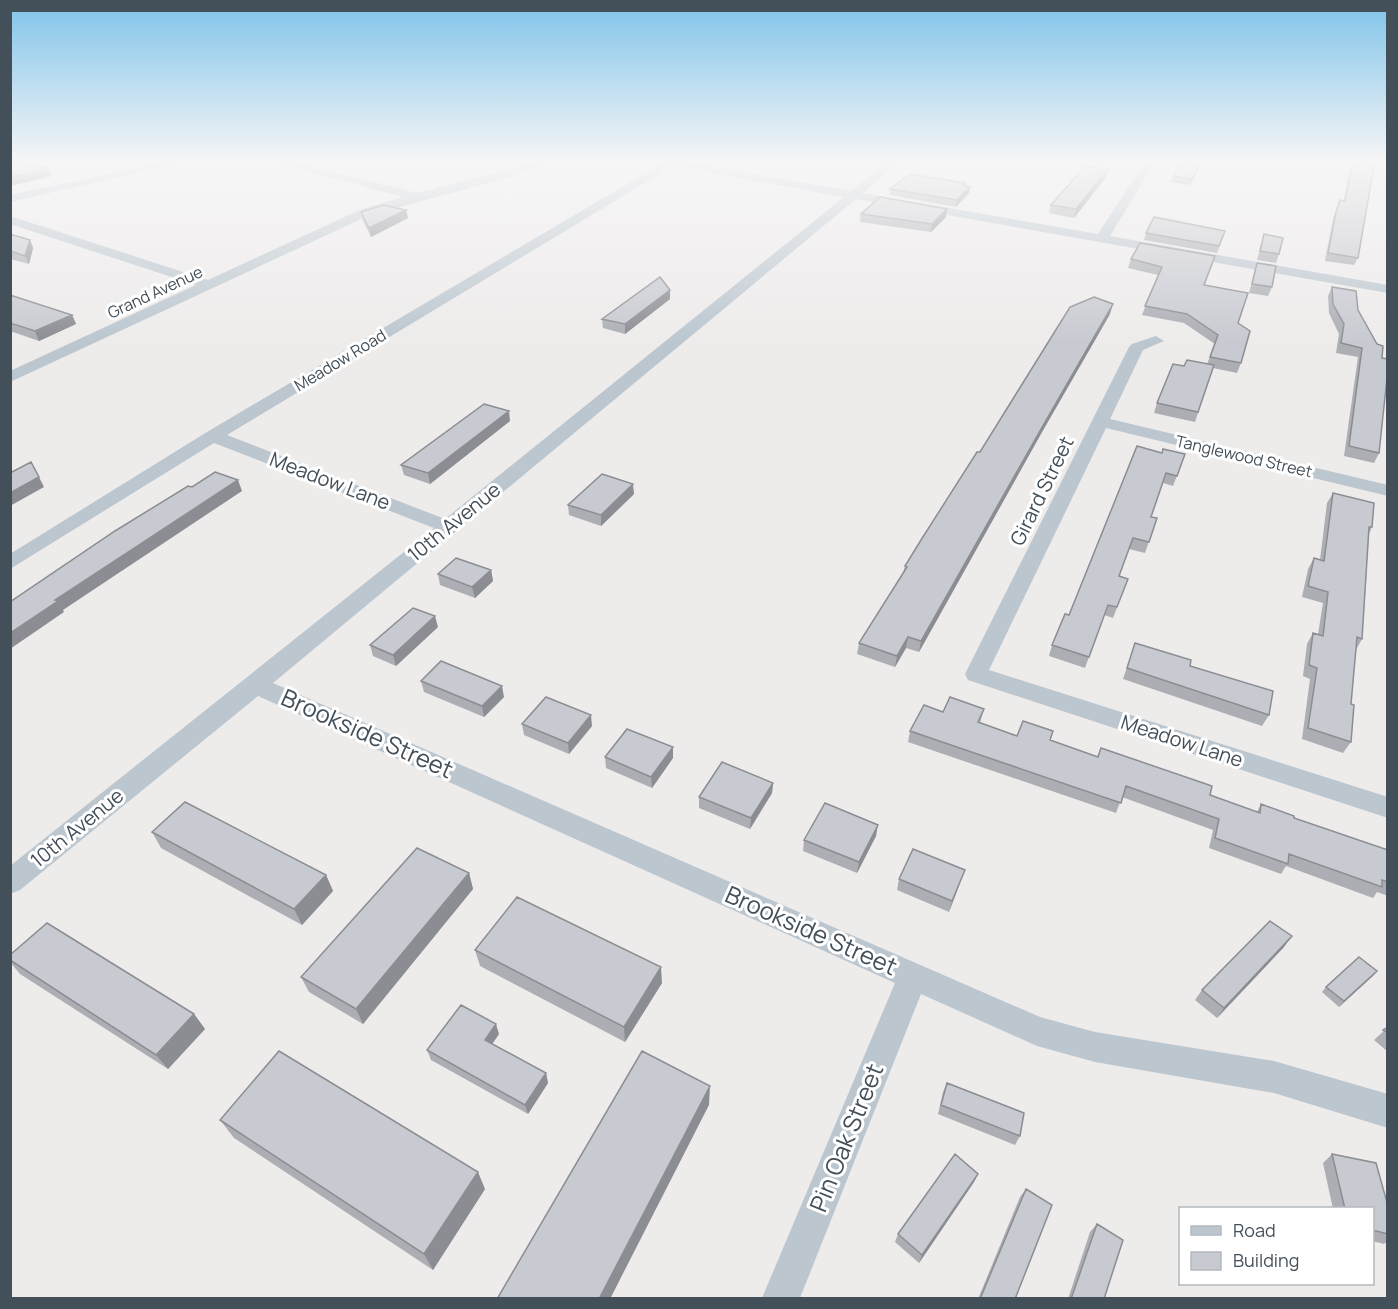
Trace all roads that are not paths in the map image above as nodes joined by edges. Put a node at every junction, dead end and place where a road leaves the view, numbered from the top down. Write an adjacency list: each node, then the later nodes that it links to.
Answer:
1 (13, 221): 8 (street)
2 (346, 221): 8 (street, Grand Avenue)
3 (565, 221): 15 (street, Meadow Road)
4 (820, 221): 17 (street, 10th Avenue)
5 (1006, 221): 7 (street)
6 (1113, 221): 7 (street)
7 (1102, 238): 9 (street)
8 (209, 285): 12 (street, Grand Avenue)
9 (1388, 289)
10 (1156, 341): 14 (street, Girard Street)
11 (10, 362): 12 (street)
12 (27, 369): 13 (street, Grand Avenue)
13 (10, 377)
14 (1101, 422): 16 (street, Tanglewood Street); 19 (street, Girard Street)
15 (213, 436): 17 (street, Meadow Lane); 18 (street, Meadow Road)
16 (1388, 490)
17 (448, 526): 20 (street, 10th Avenue)
18 (10, 563)
19 (976, 674): 21 (street, Meadow Lane)
20 (256, 685): 22 (street, 10th Avenue); 23 (street, Brookside Street)
21 (1388, 808)
22 (10, 882)
23 (913, 977): 24 (street, Brookside Street); 25 (street, Pin Oak Street)
24 (1388, 1110)
25 (784, 1298)

